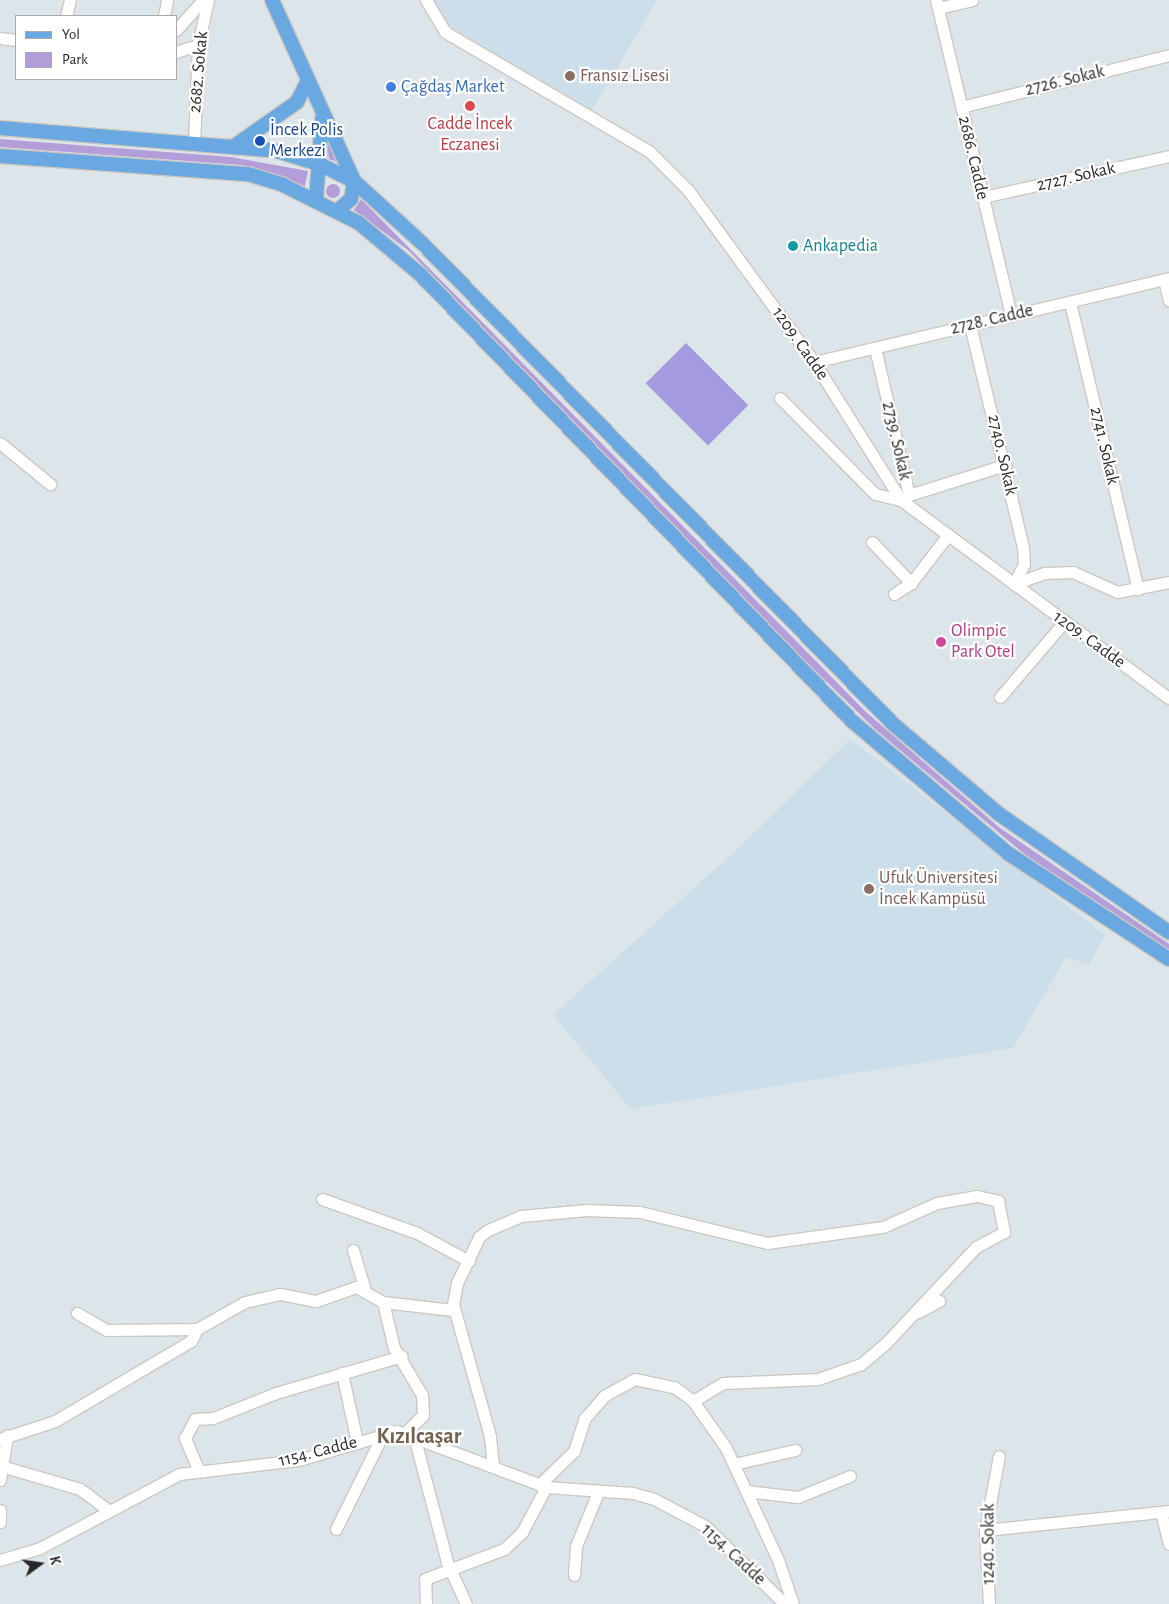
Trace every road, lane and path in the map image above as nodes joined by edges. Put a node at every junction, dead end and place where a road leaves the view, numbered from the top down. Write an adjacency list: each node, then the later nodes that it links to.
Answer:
1 (70, 0): 9 (street)
2 (167, 0): 10 (street)
3 (203, 0): 11 (street)
4 (208, 0): 14 (street, 2682. Sokak)
5 (272, 0): 17 (main road)
6 (426, 0): 36 (street, 1209. Cadde)
7 (972, 0): 8 (street)
8 (937, 4): 18 (street, 2686. Cadde)
9 (66, 15)
10 (164, 15)
11 (178, 28)
12 (0, 38): 13 (street)
13 (15, 40)
14 (198, 45): 15 (street); 21 (street, 2682. Sokak)
15 (178, 51)
16 (1169, 55): 18 (street, 2726. Sokak)
17 (307, 82): 19 (main road); 22 (main road)
18 (961, 107): 27 (street, 2686. Cadde)
19 (322, 118): 25 (main road); 26 (main road)
20 (0, 128): 21 (main road)
21 (194, 144): 22 (main road)
22 (233, 147): 25 (main road)
23 (0, 156): 28 (main road)
24 (1169, 156): 27 (street, 2727. Sokak)
25 (319, 164): 26 (main road); 28 (main road)
26 (354, 182): 29 (main road); 52 (main road)
27 (982, 197): 33 (street, 2686. Cadde)
28 (316, 200): 29 (main road)
29 (337, 211): 53 (main road)
30 (1167, 279): 31 (street); 32 (street, 2728. Cadde)
31 (1169, 300)
32 (1070, 302): 33 (street, 2728. Cadde); 47 (street, 2741. Sokak)
33 (1011, 316): 34 (street, 2728. Cadde)
34 (970, 325): 35 (street, 2728. Cadde); 39 (street, 2740. Sokak)
35 (875, 348): 36 (street, 2728. Cadde); 39 (street, 2739. Sokak)
36 (814, 362): 41 (street, 1209. Cadde)
37 (780, 398): 41 (street)
38 (0, 443): 40 (street)
39 (1005, 465): 46 (street, 2740. Sokak)
40 (50, 484)
41 (901, 500): 42 (street, 1209. Cadde)
42 (948, 535): 45 (street); 46 (street, 1209. Cadde)
43 (872, 542): 45 (street)
44 (1169, 582): 47 (street)
45 (911, 583): 48 (street)
46 (1014, 584): 47 (street); 49 (street, 1209. Cadde)
47 (1138, 589)
48 (894, 594)
49 (1064, 622): 50 (street, 1209. Cadde); 51 (street)
50 (1168, 694)
51 (1000, 697)
52 (1169, 932)
53 (1169, 960)
54 (322, 1199): 56 (street)
55 (353, 1250): 57 (street)
56 (469, 1261): 60 (street); 62 (street)
57 (364, 1290): 59 (street); 63 (street)
58 (939, 1301): 62 (street)
59 (382, 1302): 60 (street); 64 (street)
60 (453, 1310): 75 (street)
61 (78, 1313): 63 (street)
62 (906, 1320): 66 (street)
63 (198, 1329): 69 (street)
64 (402, 1356): 65 (street); 68 (street)
65 (342, 1373): 70 (street); 76 (street)
66 (693, 1401): 73 (street); 79 (street)
67 (384, 1432): 68 (street, 1154. Cadde); 70 (street, 1154. Cadde); 86 (street)
68 (410, 1434): 75 (street, 1154. Cadde); 90 (street)
69 (4, 1438): 74 (street)
70 (357, 1442): 76 (street, 1154. Cadde)
71 (795, 1450): 73 (street)
72 (999, 1456): 87 (street, 1240. Sokak)
73 (734, 1464): 80 (street)
74 (1, 1466): 78 (street); 83 (street)
75 (494, 1466): 79 (street, 1154. Cadde)
76 (198, 1470): 83 (street, 1154. Cadde)
77 (850, 1476): 80 (street)
78 (0, 1480)
79 (542, 1486): 81 (street, 1154. Cadde); 90 (street)
80 (746, 1491): 95 (street)
81 (598, 1492): 91 (street); 94 (street, 1154. Cadde)
82 (0, 1510): 85 (street)
83 (108, 1510): 89 (street, 1154. Cadde)
84 (1165, 1512): 87 (street); 88 (street)
85 (0, 1522)
86 (336, 1529)
87 (985, 1530): 96 (street, 1240. Sokak)
88 (1169, 1544)
89 (0, 1560)
90 (450, 1570): 92 (street); 93 (street)
91 (574, 1575)
92 (426, 1604)
93 (466, 1604)
94 (785, 1604)
95 (793, 1604)
96 (989, 1604)

